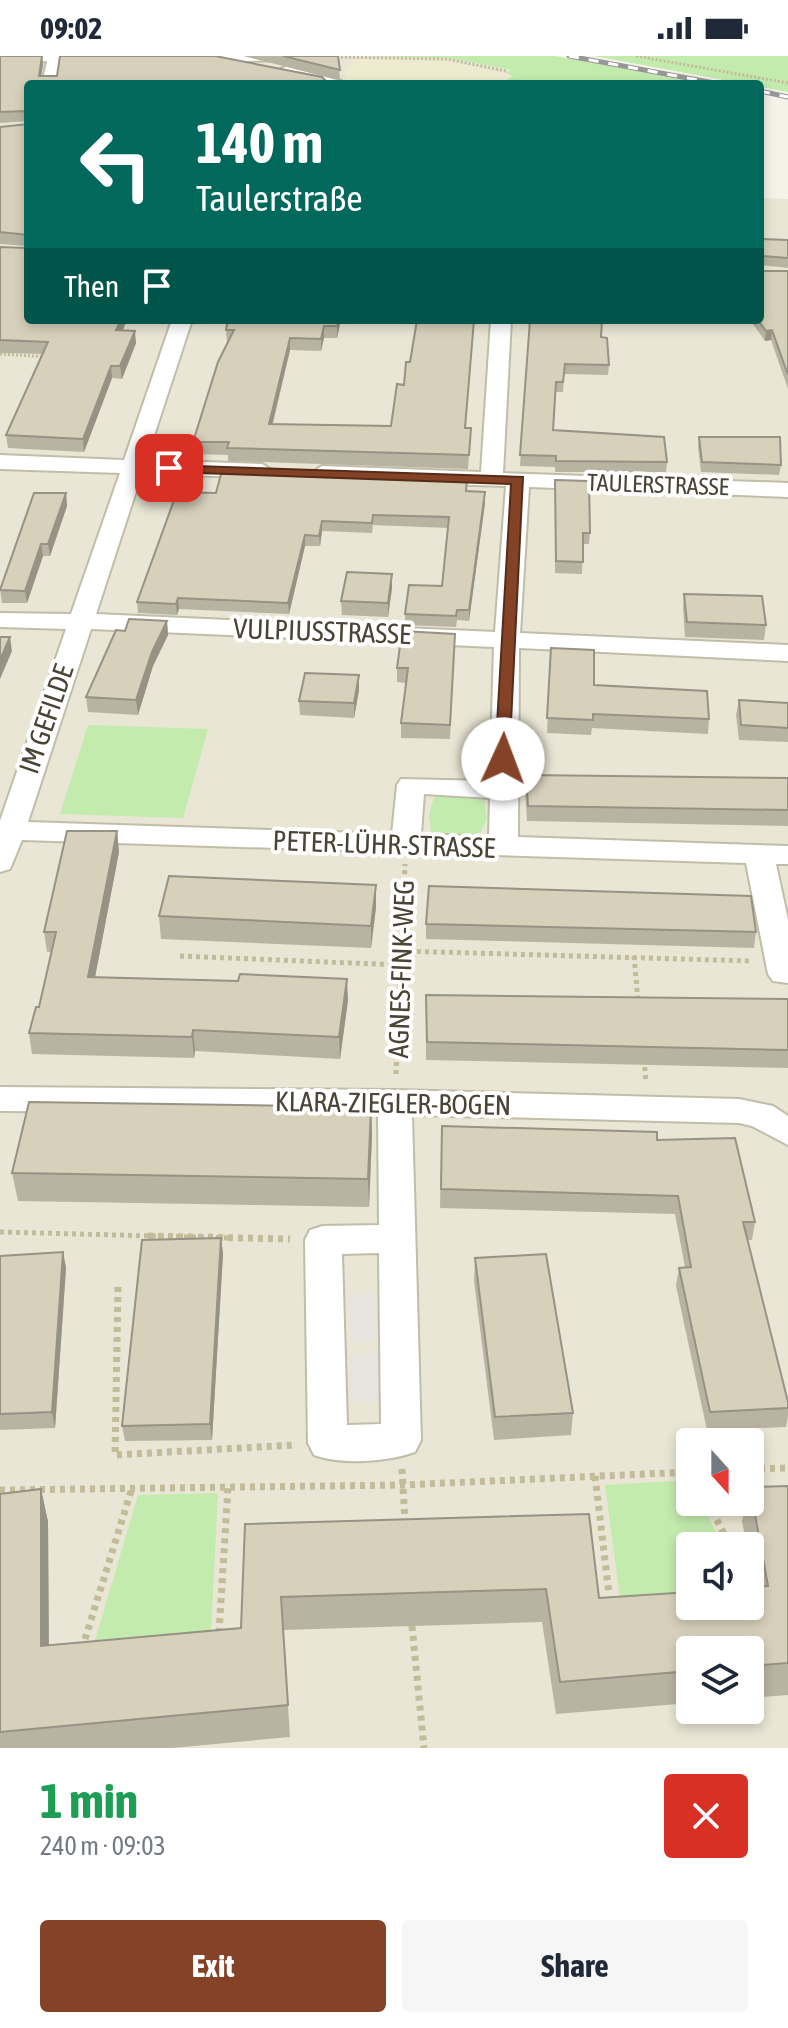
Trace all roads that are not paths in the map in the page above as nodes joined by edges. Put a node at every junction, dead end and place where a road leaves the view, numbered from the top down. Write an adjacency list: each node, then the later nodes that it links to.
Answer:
1 (14, 56): 3 (street); 5 (street)
2 (299, 56): 6 (street)
3 (55, 57): 7 (street)
4 (187, 57): 6 (street)
5 (0, 58)
6 (206, 58): 8 (street)
7 (50, 80)
8 (316, 80)
9 (181, 324): 12 (street, IM GEFILDE)
10 (501, 324): 13 (street)
11 (0, 462): 12 (street, TAULERSTRASSE)
12 (132, 467): 13 (street, TAULERSTRASSE); 17 (street, IM GEFILDE)
13 (492, 479): 14 (street, TAULERSTRASSE)
14 (518, 480): 15 (street, TAULERSTRASSE); 18 (street)
15 (788, 490)
16 (0, 620): 17 (street, VULPIUSSTRASSE)
17 (79, 622): 18 (street, VULPIUSSTRASSE); 21 (street, IM GEFILDE)
18 (507, 639): 19 (street, VULPIUSSTRASSE); 20 (street)
19 (788, 653)
20 (502, 790): 22 (street); 23 (street)
21 (4, 830): 22 (street, PETER-LÜHR-STRASSE); 25 (street, IM GEFILDE)
22 (406, 843): 23 (street, PETER-LÜHR-STRASSE)
23 (503, 848): 24 (street, PETER-LÜHR-STRASSE)
24 (774, 854): 26 (street, PETER-LÜHR-STRASSE)
25 (0, 863)
26 (783, 968)
27 (0, 1099): 28 (street, KLARA-ZIEGLER-BOGEN)
28 (395, 1102): 29 (street, KLARA-ZIEGLER-BOGEN); 30 (street)
29 (786, 1128)
30 (398, 1239): 30 (street)

